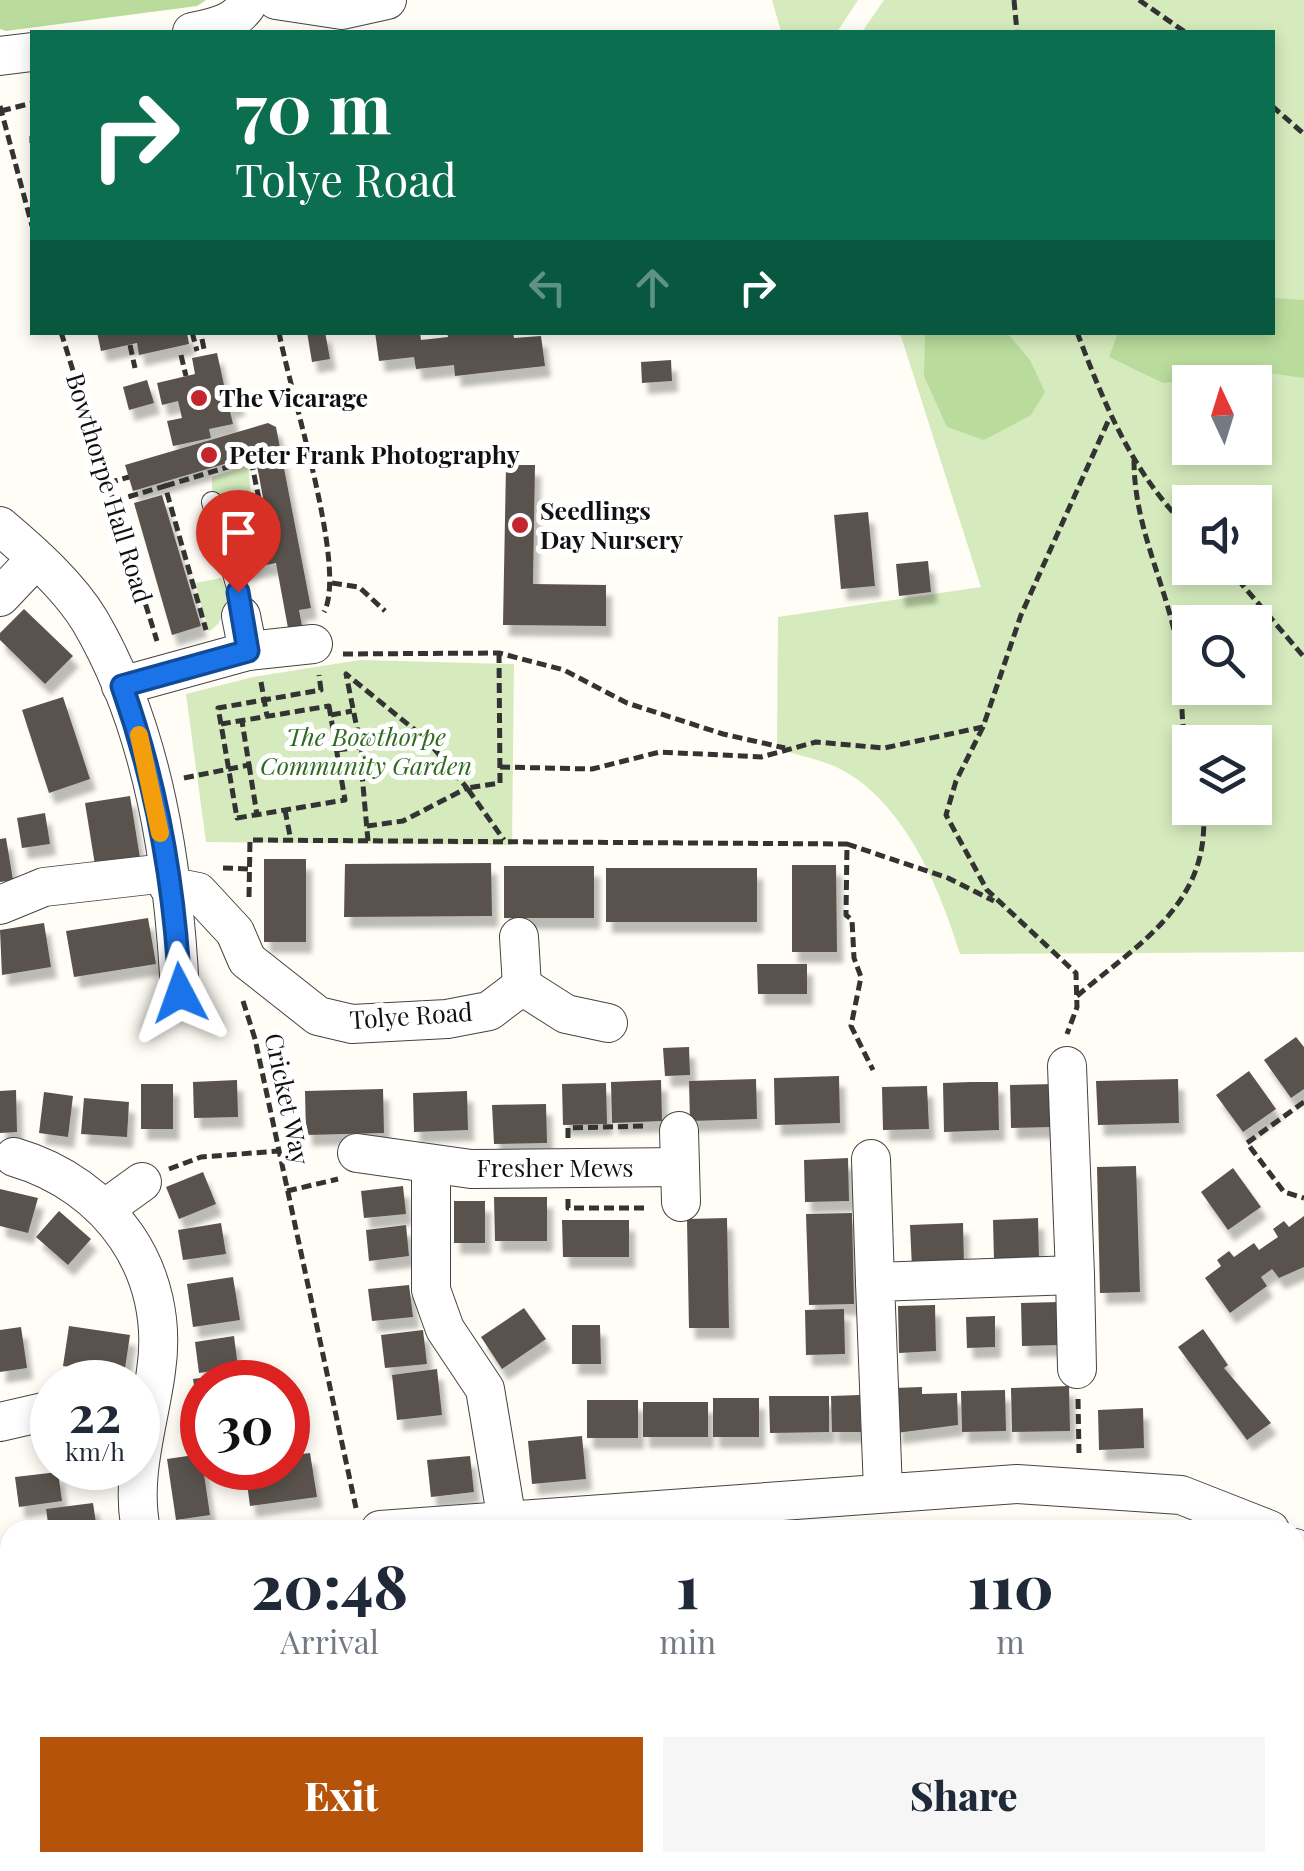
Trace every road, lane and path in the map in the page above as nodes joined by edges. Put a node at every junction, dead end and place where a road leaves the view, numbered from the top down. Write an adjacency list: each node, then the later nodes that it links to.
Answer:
1 (250, 0): 6 (street)
2 (276, 0): 3 (street)
3 (387, 0)
4 (1014, 0): 7 (path)
5 (1139, 0): 8 (path)
6 (202, 30)
7 (1017, 30)
8 (1182, 30)
9 (30, 52): 10 (street)
10 (0, 56)
11 (30, 104): 12 (path)
12 (1, 109): 15 (path)
13 (1275, 109): 14 (path)
14 (1304, 134)
15 (30, 218)
16 (62, 335): 28 (path, Bowthorpe Hall Road)
17 (193, 335): 20 (path)
18 (280, 335): 34 (path)
19 (1078, 335): 25 (path)
20 (202, 339)
21 (130, 344): 23 (path)
22 (181, 355): 24 (path)
23 (136, 368)
24 (186, 376)
25 (1110, 417): 26 (path); 50 (path)
26 (1134, 460): 31 (path); 49 (path)
27 (128, 476): 28 (path)
28 (108, 483): 29 (path, Bowthorpe Hall Road)
29 (114, 502): 38 (path); 39 (path, Bowthorpe Hall Road)
30 (212, 502): 38 (lane)
31 (1172, 513)
32 (0, 526): 33 (street)
33 (36, 559): 36 (street); 43 (street)
34 (332, 583): 37 (path); 40 (path)
35 (1243, 585): 42 (path)
36 (0, 596)
37 (385, 611)
38 (234, 642): 40 (street); 43 (street)
39 (158, 644)
40 (313, 644): 41 (path)
41 (499, 653): 52 (path); 58 (path)
42 (1304, 657)
43 (122, 686): 71 (street)
44 (321, 690): 48 (path)
45 (352, 711): 46 (path); 51 (path); 61 (path)
46 (331, 715): 47 (path); 53 (path)
47 (242, 721): 48 (path); 56 (path)
48 (221, 724): 59 (path)
49 (1182, 725)
50 (983, 727): 52 (path); 74 (path)
51 (359, 746): 53 (path); 55 (path)
52 (786, 748): 58 (path)
53 (337, 750): 57 (path)
54 (179, 760): 60 (path)
55 (360, 763): 57 (path); 66 (path)
56 (250, 765): 59 (path); 64 (path)
57 (340, 766): 63 (path)
58 (500, 767): 61 (path)
59 (228, 769): 60 (path); 64 (path)
60 (182, 778): 62 (path)
61 (467, 788): 66 (path); 67 (path)
62 (185, 796)
63 (286, 810): 64 (path); 68 (path)
64 (258, 815)
65 (1201, 825): 79 (path)
66 (367, 826): 69 (path)
67 (504, 840): 69 (path); 70 (path)
68 (291, 841): 69 (path); 73 (path)
69 (368, 841)
70 (847, 844): 74 (path); 82 (path)
71 (167, 880): 72 (street); 76 (street, Tolye Road); 77 (street)
72 (0, 905)
73 (249, 905)
74 (1001, 905): 79 (path)
75 (519, 937): 76 (street)
76 (522, 986): 80 (street)
77 (180, 993)
78 (239, 994): 84 (path, Cricket Way)
79 (1076, 996): 81 (path)
80 (608, 1024)
81 (1068, 1066): 94 (street)
82 (872, 1070)
83 (1304, 1102): 92 (path)
84 (279, 1152): 90 (path); 91 (path, Cricket Way)
85 (14, 1158): 93 (street)
86 (871, 1159): 95 (street)
87 (349, 1166): 88 (street, Fresher Mews); 91 (path)
88 (431, 1166): 89 (street, Fresher Mews); 106 (street)
89 (680, 1167)
90 (142, 1182): 93 (street)
91 (287, 1191): 105 (path, Cricket Way)
92 (1304, 1198)
93 (106, 1208): 96 (street)
94 (1074, 1275): 95 (street); 97 (street)
95 (875, 1282): 102 (street)
96 (152, 1360)
97 (1077, 1369): 100 (path)
98 (30, 1415): 99 (street)
99 (0, 1422)
100 (1080, 1486): 102 (street); 108 (street)
101 (139, 1490): 104 (street)
102 (883, 1491): 103 (street)
103 (681, 1518): 107 (street)
104 (141, 1520)
105 (368, 1520)
106 (507, 1520)
107 (565, 1520)
108 (1244, 1520)

